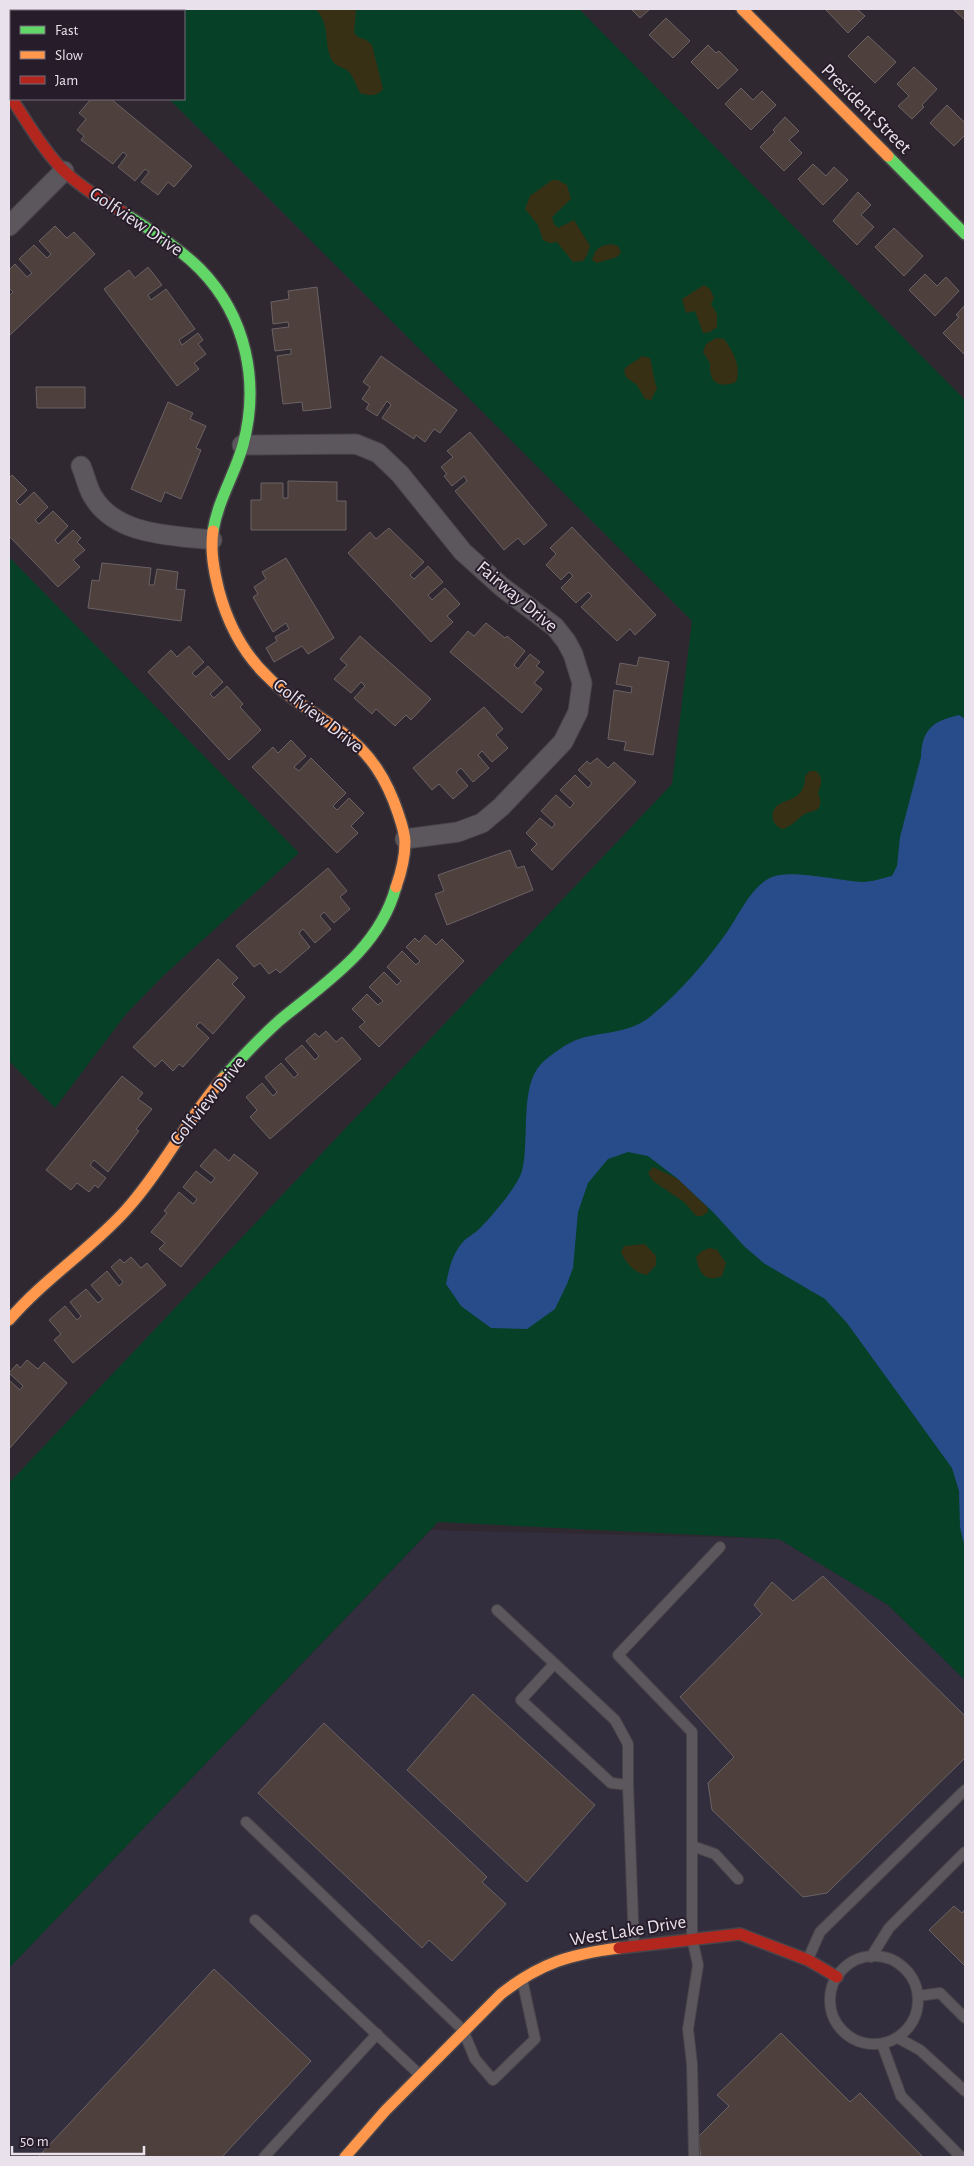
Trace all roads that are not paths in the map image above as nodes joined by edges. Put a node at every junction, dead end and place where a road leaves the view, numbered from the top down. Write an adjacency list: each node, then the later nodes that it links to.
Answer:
1 (742, 9): 5 (street, President Street)
2 (13, 100): 3 (street, Golfview Drive)
3 (64, 171): 4 (street); 6 (street, Golfview Drive)
4 (9, 226)
5 (965, 234)
6 (242, 445): 8 (street, Golfview Drive); 9 (street, Fairway Drive)
7 (81, 466): 8 (street)
8 (212, 540): 9 (street, Golfview Drive)
9 (406, 839): 10 (street, Golfview Drive)
10 (9, 1320)
11 (720, 1548): 17 (lane)
12 (497, 1610): 13 (lane)
13 (554, 1664): 14 (lane); 14 (lane)
14 (628, 1785): 22 (lane)
15 (965, 1790): 24 (lane)
16 (246, 1822): 29 (lane)
17 (692, 1846): 19 (lane); 21 (lane)
18 (965, 1852): 23 (lane)
19 (738, 1879)
20 (255, 1920): 30 (lane)
21 (692, 1938): 22 (street, West Lake Drive); 24 (street, West Lake Drive); 37 (lane)
22 (634, 1945): 26 (street, West Lake Drive)
23 (871, 1957): 25 (lane); 27 (lane)
24 (808, 1960): 25 (street, West Lake Drive)
25 (838, 1977): 32 (lane)
26 (521, 1978): 29 (street, West Lake Drive); 29 (lane)
27 (918, 1996): 28 (lane); 31 (lane)
28 (965, 2018)
29 (463, 2030): 33 (street, West Lake Drive)
30 (377, 2034): 33 (lane); 35 (lane)
31 (898, 2038): 32 (lane); 34 (lane)
32 (882, 2044): 38 (lane)
33 (420, 2075): 36 (street, West Lake Drive)
34 (965, 2091)
35 (264, 2157)
36 (345, 2157)
37 (694, 2157)
38 (961, 2157)

